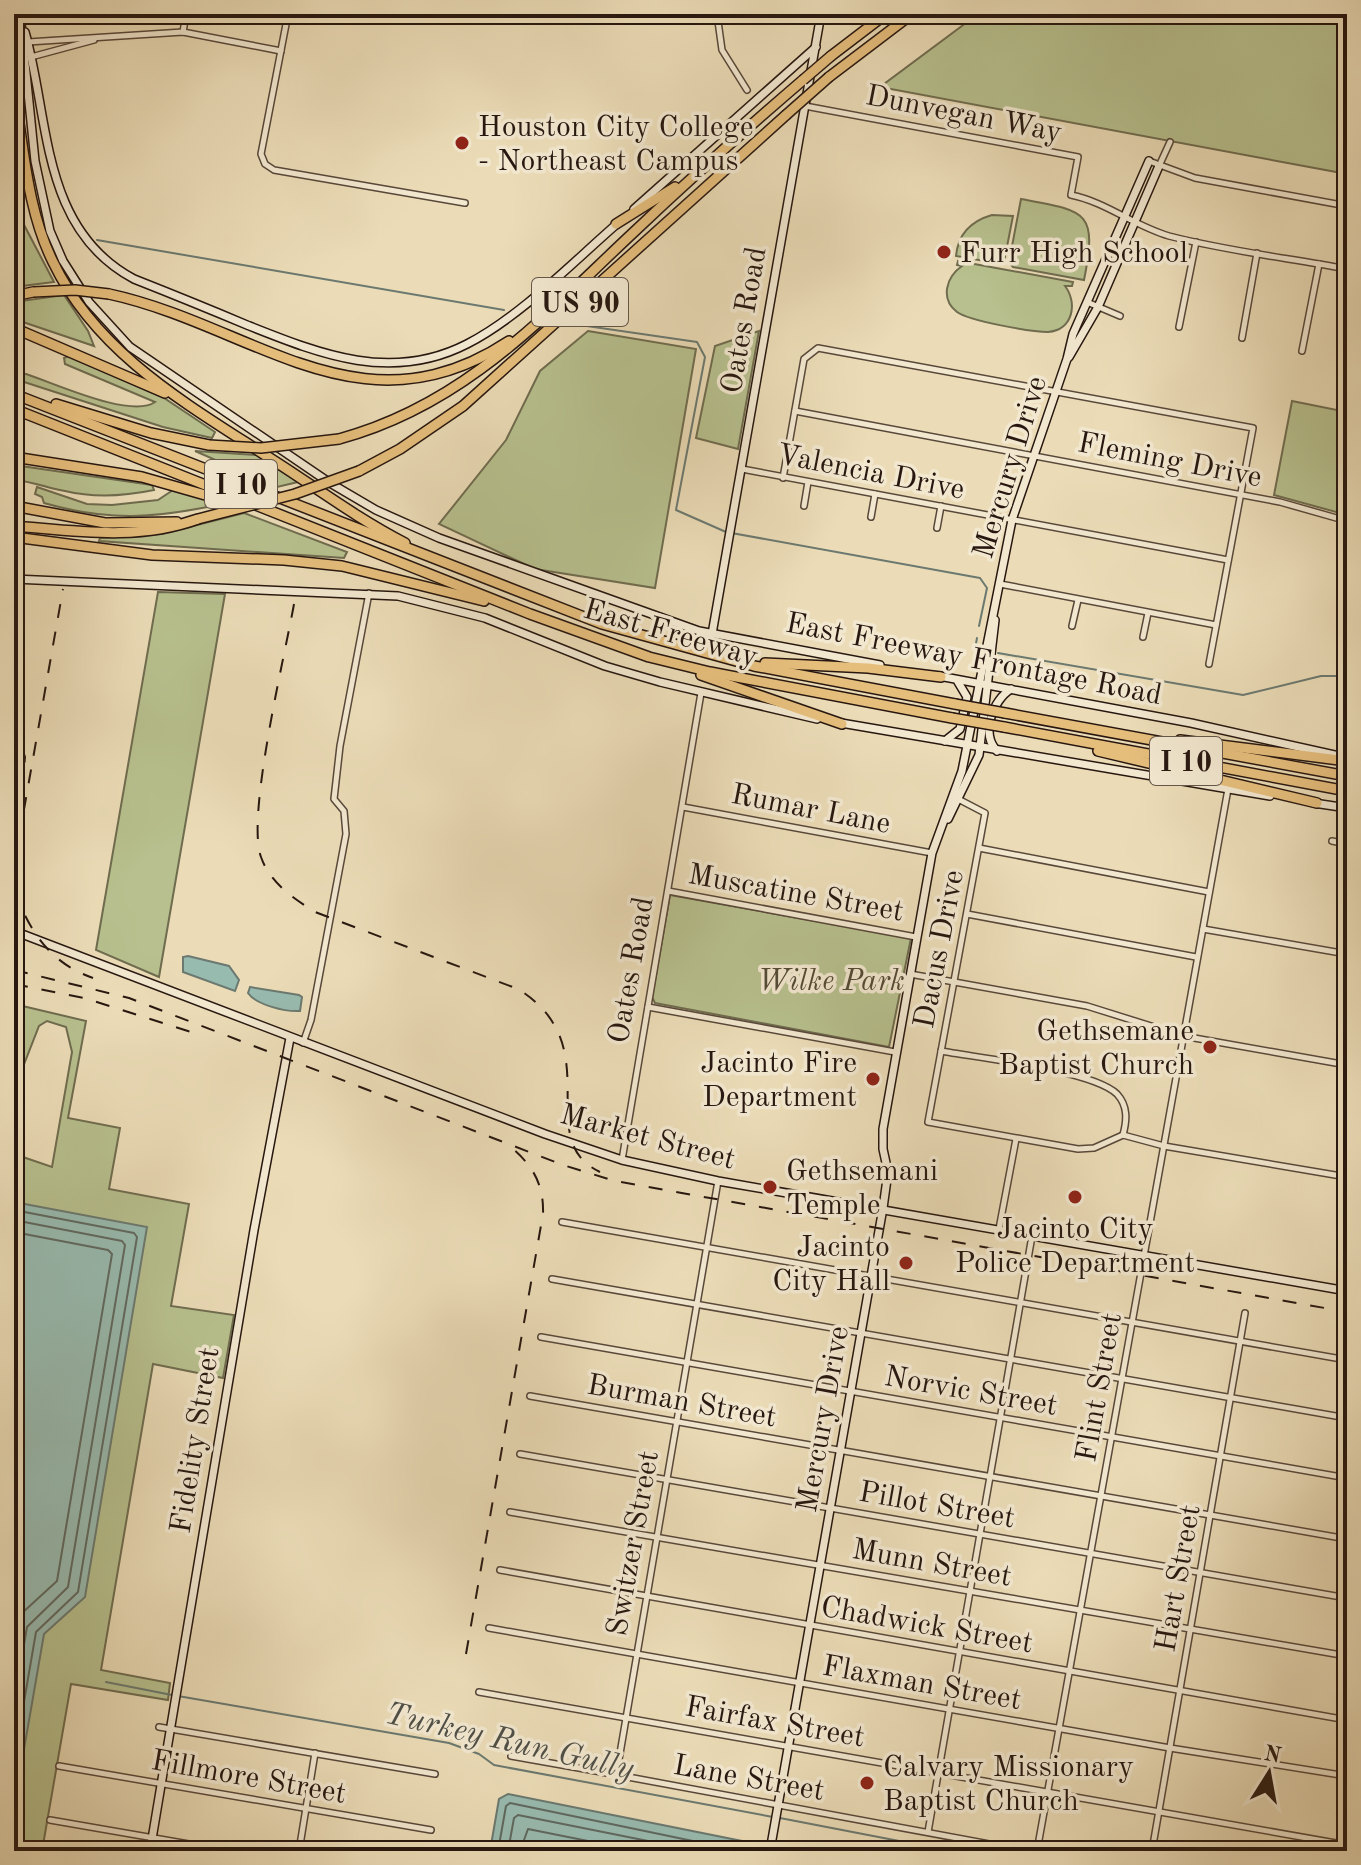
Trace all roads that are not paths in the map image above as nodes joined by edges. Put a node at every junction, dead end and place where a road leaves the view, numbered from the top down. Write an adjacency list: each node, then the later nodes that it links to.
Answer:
1 (20, 14): 11 (main road); 75 (main road, East Freeway Frontage Road)
2 (186, 14): 8 (street)
3 (288, 14): 14 (street)
4 (717, 14): 16 (street)
5 (821, 14): 12 (main road, Oates Road)
6 (886, 14): 22 (highway, US 90, bridge)
7 (912, 14): 61 (highway, US 90, bridge)
8 (183, 32): 9 (street); 14 (street)
9 (95, 39): 10 (street); 13 (street)
10 (64, 40): 11 (street); 13 (street)
11 (28, 42): 15 (main road)
12 (816, 47): 18 (main road, Oates Road); 27 (main road)
13 (65, 49): 15 (street)
14 (281, 51): 23 (street)
15 (31, 57): 27 (main road)
16 (747, 90)
17 (14, 91): 44 (highway)
18 (805, 106): 25 (street, Dunvegan Way); 49 (main road, Oates Road)
19 (1170, 142): 21 (street, Mercury Drive)
20 (1149, 161): 21 (street); 25 (main road, Mercury Drive)
21 (1159, 166): 24 (street); 26 (main road, Mercury Drive)
22 (694, 174): 27 (highway); 35 (highway, US 90)
23 (465, 203)
24 (1347, 206)
25 (1124, 217): 26 (street, Dunvegan Way); 33 (main road, Mercury Drive)
26 (1134, 223): 28 (street, Dunvegan Way); 34 (main road, Mercury Drive)
27 (616, 224)
28 (1196, 242): 29 (street, Dunvegan Way); 37 (street)
29 (1257, 253): 30 (street, Dunvegan Way); 39 (street)
30 (1319, 264): 31 (street, Dunvegan Way); 40 (street)
31 (1347, 269)
32 (14, 296): 35 (highway, bridge)
33 (1086, 302): 34 (street); 41 (main road, Mercury Drive)
34 (1098, 307): 36 (street); 41 (main road, Mercury Drive)
35 (544, 316): 43 (highway, US 90, bridge)
36 (1120, 316)
37 (1179, 327)
38 (14, 328): 44 (highway)
39 (1242, 338)
40 (1302, 351)
41 (1067, 359): 42 (main road, Mercury Drive)
42 (1054, 392): 46 (street); 47 (main road, Mercury Drive); 53 (street)
43 (14, 393): 66 (highway, East Freeway / I 10)
44 (193, 407): 66 (highway)
45 (14, 409): 59 (highway, East Freeway / I 10)
46 (795, 411): 47 (street, Fleming Drive); 50 (street)
47 (1033, 456): 53 (street, Fleming Drive); 58 (main road, Mercury Drive)
48 (14, 457): 59 (highway)
49 (742, 469): 50 (street, Valencia Drive); 75 (main road, Oates Road)
50 (783, 478): 51 (street, Valencia Drive)
51 (808, 482): 52 (street, Valencia Drive); 55 (street)
52 (875, 494): 56 (street, Valencia Drive); 57 (street)
53 (1241, 494): 60 (street, Fleming Drive); 65 (street)
54 (14, 506): 61 (highway, US 90)
55 (804, 506)
56 (941, 506): 58 (street, Valencia Drive); 63 (street)
57 (871, 517)
58 (1012, 520): 65 (street, Valencia Drive); 68 (main road, Mercury Drive)
59 (297, 521): 72 (highway, East Freeway / I 10)
60 (1347, 521)
61 (174, 525): 62 (highway)
62 (14, 526)
63 (937, 528)
64 (14, 537): 72 (highway)
65 (1228, 560): 73 (street)
66 (468, 573): 78 (highway, East Freeway / I 10)
67 (14, 579): 69 (main road)
68 (999, 587): 70 (street); 82 (main road, Mercury Drive); 83 (main road, Mercury Drive)
69 (369, 592): 85 (main road); 118 (street)
70 (1078, 600): 71 (street); 74 (street)
71 (1148, 613): 73 (street); 76 (street)
72 (530, 614): 77 (highway, East Freeway / I 10)
73 (1216, 625): 79 (street)
74 (1072, 626)
75 (712, 634): 80 (main road, East Freeway Frontage Road)
76 (1143, 637)
77 (649, 657): 86 (highway); 88 (highway, East Freeway / I 10, bridge)
78 (712, 657): 80 (highway); 87 (highway, East Freeway / I 10, bridge)
79 (1209, 664)
80 (941, 677): 81 (main road, East Freeway Frontage Road)
81 (955, 679): 82 (main road, East Freeway Frontage Road); 89 (main road)
82 (978, 683): 83 (main road, East Freeway Frontage Road); 90 (main road, Mercury Drive)
83 (988, 685): 84 (main road, East Freeway Frontage Road); 91 (main road, Mercury Drive)
84 (1011, 689): 92 (main road); 93 (main road, East Freeway Frontage Road)
85 (701, 693): 86 (main road); 99 (street, Oates Road)
86 (842, 724): 89 (main road)
87 (1085, 728): 93 (highway); 94 (highway, East Freeway / I 10)
88 (1025, 731): 96 (highway, East Freeway / I 10); 98 (highway)
89 (943, 742): 90 (main road)
90 (967, 746): 91 (main road); 104 (main road, Mercury Drive)
91 (980, 748): 92 (main road); 97 (main road, Mercury Drive)
92 (997, 751): 95 (main road)
93 (1347, 760)
94 (1347, 776)
95 (1228, 789): 98 (main road); 106 (street, Flint Street)
96 (1347, 791)
97 (960, 800): 103 (street, Dacus Drive); 104 (main road, Mercury Drive)
98 (1317, 803): 100 (main road)
99 (683, 807): 104 (street, Rumar Lane); 105 (street, Oates Road)
100 (1347, 808)
101 (1332, 841): 102 (street)
102 (1347, 844)
103 (979, 848): 106 (street); 107 (street, Dacus Drive)
104 (932, 853): 110 (main road, Mercury Drive)
105 (668, 891): 110 (street, Muscatine Street); 115 (street, Oates Road)
106 (1209, 892): 108 (street, Flint Street)
107 (967, 914): 112 (street); 114 (street, Dacus Drive)
108 (1203, 929): 111 (street); 112 (street, Flint Street)
109 (14, 931): 117 (main road, Market Street)
110 (916, 937): 113 (main road, Mercury Drive)
111 (1347, 954)
112 (1196, 957): 116 (street, Flint Street)
113 (909, 974): 114 (street); 120 (main road, Mercury Drive)
114 (953, 982): 116 (street); 119 (street, Dacus Drive)
115 (648, 1007): 120 (street); 125 (street, Oates Road)
116 (1183, 1036): 121 (street); 124 (street, Flint Street)
117 (290, 1038): 118 (main road, Market Street); 191 (main road, Fidelity Street)
118 (303, 1043): 125 (main road, Market Street)
119 (941, 1051): 122 (street); 123 (street, Dacus Drive)
120 (895, 1052): 128 (main road, Mercury Drive)
121 (1347, 1065)
122 (1123, 1135): 123 (street); 124 (street)
123 (1016, 1139): 130 (street)
124 (1164, 1146): 126 (street); 133 (street, Flint Street)
125 (622, 1160): 127 (main road, Market Street)
126 (1347, 1177)
127 (718, 1181): 128 (main road, Market Street); 132 (street, Switzer Street)
128 (883, 1208): 130 (main road, Market Street); 134 (main road, Mercury Drive)
129 (562, 1222): 132 (street)
130 (999, 1229): 131 (main road, Market Street)
131 (1032, 1235): 133 (main road, Market Street); 137 (street)
132 (706, 1247): 134 (street); 138 (street, Switzer Street)
133 (1144, 1254): 136 (main road, Market Street); 140 (street, Flint Street)
134 (871, 1276): 137 (street); 141 (main road, Mercury Drive)
135 (552, 1279): 138 (street)
136 (1347, 1291)
137 (1021, 1302): 140 (street); 144 (street)
138 (696, 1305): 141 (street); 146 (street, Switzer Street)
139 (1245, 1313): 143 (street, Hart Street)
140 (1132, 1322): 143 (street); 147 (street, Flint Street)
141 (862, 1334): 144 (street); 149 (main road, Mercury Drive)
142 (541, 1337): 146 (street, Norvic Street)
143 (1240, 1341): 145 (street); 151 (street, Hart Street)
144 (1010, 1360): 147 (street); 153 (street)
145 (1347, 1360)
146 (686, 1363): 149 (street, Norvic Street); 154 (street, Switzer Street)
147 (1122, 1380): 151 (street); 155 (street, Flint Street)
148 (1347, 1381): 152 (street)
149 (851, 1392): 153 (street, Norvic Street); 156 (main road, Mercury Drive)
150 (530, 1396): 154 (street, Burman Street)
151 (1230, 1399): 152 (street); 158 (street, Hart Street)
152 (1344, 1417)
153 (1000, 1418): 155 (street, Norvic Street); 159 (street)
154 (676, 1421): 156 (street, Burman Street); 161 (street, Switzer Street)
155 (1111, 1437): 158 (street, Norvic Street); 162 (street, Flint Street)
156 (841, 1450): 159 (street, Burman Street); 163 (main road, Mercury Drive)
157 (520, 1454): 161 (street, Pillot Street)
158 (1220, 1456): 160 (street, Norvic Street); 165 (street, Hart Street)
159 (990, 1476): 162 (street, Burman Street); 166 (street)
160 (1347, 1478)
161 (665, 1479): 163 (street, Pillot Street); 167 (street, Switzer Street)
162 (1101, 1496): 165 (street, Burman Street); 169 (street, Flint Street)
163 (831, 1508): 166 (street, Pillot Street); 170 (main road, Mercury Drive)
164 (510, 1512): 167 (street, Munn Street)
165 (1210, 1515): 168 (street, Burman Street); 172 (street, Hart Street)
166 (980, 1534): 169 (street, Pillot Street); 173 (street)
167 (655, 1537): 170 (street, Munn Street); 174 (street, Switzer Street)
168 (1347, 1539)
169 (1091, 1553): 172 (street, Pillot Street); 176 (street, Flint Street)
170 (820, 1566): 173 (street, Munn Street); 177 (main road, Mercury Drive)
171 (500, 1570): 174 (street, Chadwick Street)
172 (1200, 1572): 175 (street, Pillot Street); 179 (street, Hart Street)
173 (970, 1591): 176 (street, Munn Street); 180 (street)
174 (645, 1596): 177 (street, Chadwick Street); 181 (street, Switzer Street)
175 (1347, 1598)
176 (1080, 1610): 179 (street, Munn Street); 183 (street, Flint Street)
177 (810, 1625): 180 (street, Chadwick Street); 184 (main road, Mercury Drive)
178 (489, 1628): 181 (street, Flaxman Street)
179 (1190, 1629): 182 (street, Munn Street); 185 (street, Hart Street)
180 (959, 1652): 183 (street, Chadwick Street); 187 (street)
181 (635, 1654): 184 (street, Flaxman Street); 188 (street, Switzer Street)
182 (1347, 1656)
183 (1069, 1671): 185 (street, Chadwick Street); 192 (street, Flint Street)
184 (799, 1683): 187 (street, Flaxman Street); 193 (main road, Mercury Drive)
185 (1180, 1691): 189 (street, Chadwick Street); 194 (street, Hart Street)
186 (479, 1692): 188 (street, Fairfax Street)
187 (949, 1709): 192 (street, Flaxman Street); 199 (street)
188 (624, 1717): 193 (street, Fairfax Street); 198 (street, Switzer Street)
189 (1347, 1720)
190 (159, 1727): 191 (street)
191 (171, 1728): 195 (street); 202 (main road, Fidelity Street)
192 (1059, 1729): 194 (street, Flaxman Street); 203 (street, Flint Street)
193 (789, 1745): 199 (street, Fairfax Street); 205 (main road, Mercury Drive)
194 (1170, 1748): 201 (street, Flaxman Street); 206 (street, Hart Street)
195 (315, 1753): 200 (street); 204 (street)
196 (511, 1756): 198 (street, Lane Street)
197 (59, 1766): 202 (street, Fillmore Street)
198 (617, 1771): 205 (street, Lane Street)
199 (938, 1773): 203 (street, Fairfax Street); 209 (street)
200 (435, 1774)
201 (1347, 1776)
202 (162, 1783): 204 (street, Fillmore Street); 210 (main road, Fidelity Street)
203 (1048, 1792): 206 (street, Fairfax Street); 217 (street, Flint Street)
204 (306, 1808): 208 (street, Fillmore Street); 214 (street)
205 (777, 1808): 209 (street, Lane Street); 215 (main road, Mercury Drive)
206 (1159, 1812): 211 (street, Fairfax Street); 218 (street, Hart Street)
207 (50, 1820): 210 (street)
208 (431, 1830)
209 (928, 1832): 216 (street, Lane Street)
210 (152, 1838): 212 (main road, Fidelity Street); 213 (street)
211 (1347, 1845)
212 (150, 1851)
213 (229, 1851)
214 (299, 1851)
215 (770, 1851)
216 (1027, 1851)
217 (1037, 1851)
218 (1152, 1851)

